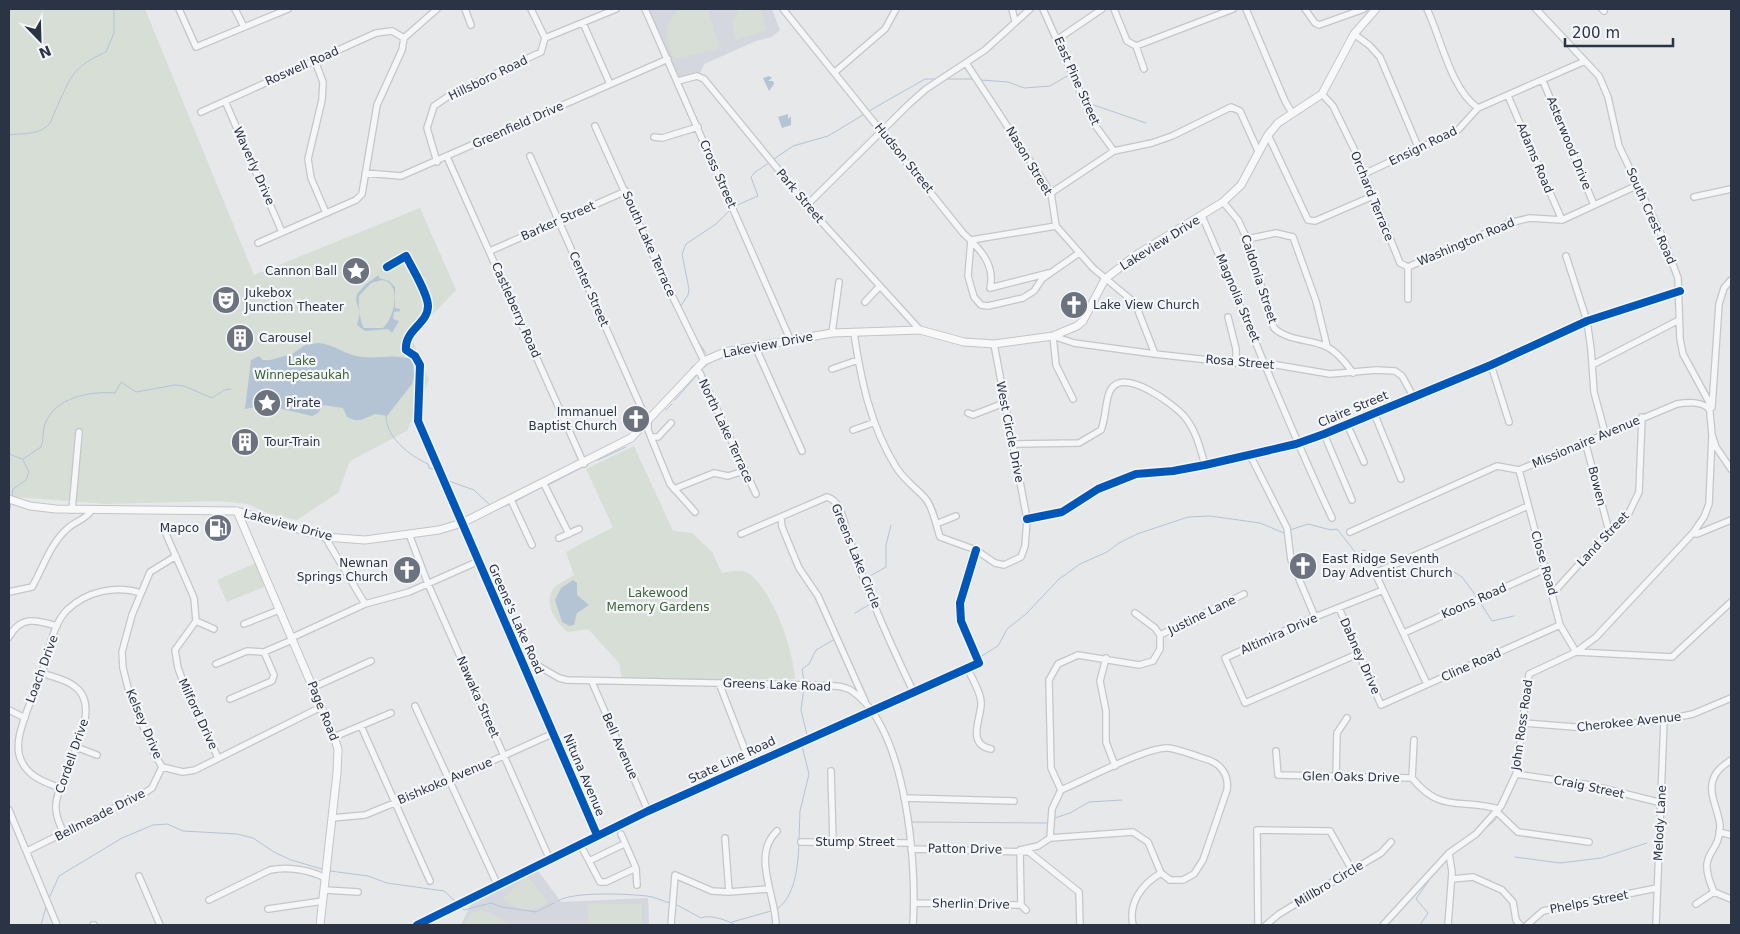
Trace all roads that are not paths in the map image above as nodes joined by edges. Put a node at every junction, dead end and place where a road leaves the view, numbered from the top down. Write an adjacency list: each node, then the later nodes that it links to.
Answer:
1 (179, 9): 26 (street)
2 (235, 9): 26 (street)
3 (288, 9): 26 (street)
4 (438, 9): 28 (street)
5 (465, 9): 25 (street)
6 (530, 9): 29 (street)
7 (616, 9): 24 (street)
8 (645, 9): 32 (street, Cross Street)
9 (783, 9): 37 (street, Hudson Street)
10 (895, 9): 37 (street)
11 (1012, 9): 23 (street)
12 (1030, 9): 23 (street)
13 (1043, 9): 30 (street, East Pine Street)
14 (1102, 9): 30 (street)
15 (1114, 9): 31 (street)
16 (1233, 9): 31 (street)
17 (1246, 9): 46 (street)
18 (1305, 9): 19 (street)
19 (1364, 9)
20 (1376, 9): 27 (main road, Lakeview Drive)
21 (1427, 9): 44 (street)
22 (1538, 10): 34 (street, South Crest Road)
23 (1015, 21): 35 (street)
24 (583, 23): 29 (street); 40 (street)
25 (471, 25)
26 (244, 27)
27 (1354, 34): 41 (main road, Lakeview Drive); 52 (street)
28 (404, 38): 33 (street, Roswell Road); 58 (street)
29 (545, 38): 57 (street, Hillsboro Road)
30 (1058, 39): 53 (street, East Pine Street)
31 (1136, 46): 36 (street)
32 (668, 59): 39 (street, Cross Street); 40 (street, Greenfield Drive)
33 (315, 61): 43 (street, Roswell Road); 69 (street)
34 (1585, 61): 38 (street, Ensign Road); 60 (street, South Crest Road)
35 (966, 63): 49 (street); 63 (street, Nason Street)
36 (1144, 69)
37 (835, 72): 49 (street, Hudson Street)
38 (1544, 81): 42 (street, Ensign Road); 68 (street, Asterwood Drive)
39 (678, 82): 48 (street, Cross Street); 67 (street, Park Street)
40 (610, 84): 56 (street, Greenfield Drive)
41 (1322, 94): 46 (main road, Lakeview Drive); 59 (street, Orchard Terrace)
42 (1508, 96): 44 (street, Ensign Road); 71 (street, Adams Road)
43 (225, 101): 45 (street, Roswell Road); 74 (street, Waverly Drive)
44 (1478, 108): 52 (street, Ensign Road)
45 (201, 112)
46 (1292, 114): 50 (main road, Lakeview Drive)
47 (595, 126): 62 (street, South Lake Terrace)
48 (698, 127): 51 (street); 98 (street, Cross Street)
49 (882, 131): 67 (street); 76 (street, Hudson Street)
50 (1268, 135): 54 (main road, Lakeview Drive); 64 (street)
51 (654, 137)
52 (1420, 149): 59 (street, Ensign Road)
53 (1114, 151): 54 (street); 63 (street)
54 (1258, 153): 66 (main road, Lakeview Drive)
55 (530, 156): 72 (street, Center Street)
56 (447, 157): 57 (street, Greenfield Drive); 78 (street, Castleberry Road)
57 (437, 162): 58 (street, Greenfield Drive)
58 (365, 173): 69 (street)
59 (1364, 174): 64 (street, Orchard Terrace)
60 (1638, 185): 68 (street, Washington Road); 88 (street, South Crest Road)
61 (1731, 189): 65 (street)
62 (626, 191): 72 (street, Barker Street); 104 (street, South Lake Terrace)
63 (1051, 193): 73 (street, Nason Street)
64 (1373, 196): 82 (street, Orchard Terrace)
65 (1694, 197)
66 (1223, 202): 70 (main road, Lakeview Drive); 75 (street, Caldonia Street)
67 (807, 205): 87 (street, Park Street)
68 (1594, 205): 71 (street, Washington Road)
69 (326, 213): 74 (street)
70 (1202, 216): 84 (main road, Lakeview Drive); 106 (street, Magnolia Street)
71 (1562, 220): 82 (street, Washington Road)
72 (558, 221): 78 (street, Barker Street); 120 (street, Center Street)
73 (1056, 226): 76 (street); 79 (street)
74 (282, 232): 77 (street)
75 (1247, 239): 101 (street, Caldonia Street); 101 (street)
76 (970, 240): 83 (street, Hudson Street); 83 (street)
77 (258, 242)
78 (490, 251): 136 (street, Castleberry Road)
79 (1079, 253): 83 (street); 84 (street)
80 (1566, 256): 93 (street)
81 (387, 267): 158 (street, Greene's Lake Road)
82 (1408, 267): 89 (street)
83 (1049, 273)
84 (1104, 279): 97 (main road, Lakeview Drive); 102 (street)
85 (1731, 280): 115 (street)
86 (839, 282): 95 (street)
87 (879, 287): 90 (street); 94 (street, Park Street)
88 (1680, 291): 92 (street, South Crest Road); 93 (street, Claire Street)
89 (1408, 299)
90 (865, 302)
91 (1228, 317): 105 (street)
92 (1679, 320): 108 (street); 115 (street, South Crest Road)
93 (1587, 321): 107 (street, Claire Street); 108 (street)
94 (920, 330): 96 (main road, Lakeview Drive); 99 (main road, Lakeview Drive)
95 (832, 333): 96 (main road, Lakeview Drive); 98 (main road, Lakeview Drive)
96 (854, 333): 103 (street)
97 (1053, 336): 99 (main road, Lakeview Drive); 102 (street, Rosa Street); 113 (street)
98 (790, 339): 100 (main road, Lakeview Drive)
99 (994, 344): 114 (street, West Circle Drive)
100 (755, 346): 104 (main road, Lakeview Drive); 133 (street)
101 (1327, 346): 111 (street, Caldonia Street)
102 (1154, 354): 105 (street, Rosa Street)
103 (858, 360): 109 (street); 122 (street)
104 (704, 361): 110 (main road, Lakeview Drive)
105 (1236, 363): 106 (street, Rosa Street)
106 (1266, 364): 111 (street, Rosa Street); 132 (street, Magnolia Street)
107 (1491, 365): 112 (street, Claire Street); 119 (street)
108 (1592, 365): 126 (street)
109 (832, 369)
110 (694, 370): 120 (main road, Lakeview Drive); 140 (street, North Lake Terrace)
111 (1353, 373): 112 (street, Rosa Street)
112 (1413, 396): 117 (street, Claire Street)
113 (1073, 399)
114 (1004, 402): 116 (street); 131 (street, West Circle Drive)
115 (1712, 411): 118 (street, Missionaire Avenue); 128 (street, South Crest Road)
116 (968, 413)
117 (1374, 413): 123 (street, Claire Street); 141 (street)
118 (1642, 417): 126 (street, Missionaire Avenue); 161 (street, Land Street)
119 (1509, 422)
120 (648, 423): 129 (street, Center Street); 136 (main road, Lakeview Drive)
121 (671, 423): 129 (street)
122 (873, 423): 124 (street); 159 (street)
123 (1347, 424): 127 (street, Claire Street); 135 (street)
124 (853, 430)
125 (79, 432): 149 (street)
126 (1605, 433): 130 (street, Missionaire Avenue)
127 (1324, 434): 132 (street, Claire Street); 147 (street)
128 (1712, 435): 138 (street, South Crest Road); 163 (street, John Ross Road)
129 (652, 437): 143 (street, Center Street)
130 (1585, 441): 139 (street, Missionaire Avenue); 161 (street, Bowen)
131 (1012, 444): 137 (street); 156 (street, West Circle Drive)
132 (1296, 444): 134 (street, Claire Street); 155 (street, Magnolia Street)
133 (802, 451)
134 (1249, 453): 137 (street, Claire Street); 186 (street)
135 (1364, 462)
136 (584, 464): 142 (main road, Lakeview Drive)
137 (1205, 465): 156 (street, Claire Street)
138 (1731, 469)
139 (1519, 470): 148 (street, Close Road); 162 (street, Missionaire Avenue)
140 (744, 471): 143 (street); 144 (street, North Lake Terrace)
141 (1401, 479)
142 (544, 484): 146 (main road, Lakeview Drive); 166 (street)
143 (674, 489): 152 (street, Center Street)
144 (756, 494)
145 (9, 499): 149 (main road, Lakeview Drive)
146 (511, 500): 158 (main road, Lakeview Drive); 170 (street)
147 (1352, 500)
148 (1528, 506): 174 (street, Close Road); 176 (street)
149 (72, 510): 150 (main road, Lakeview Drive)
150 (92, 510): 151 (main road, Lakeview Drive); 177 (street)
151 (238, 511): 168 (main road, Lakeview Drive); 184 (main road, Page Road)
152 (695, 512)
153 (956, 516): 159 (street)
154 (781, 518): 167 (street); 209 (street, Greens Lake Circle); 215 (street)
155 (1332, 518)
156 (1027, 519): 171 (street, West Circle Drive)
157 (1731, 521): 163 (street)
158 (462, 523): 165 (main road, Lakeview Drive); 173 (street, Greene's Lake Road)
159 (936, 524): 171 (street)
160 (579, 529): 166 (street)
161 (1609, 531): 178 (street, Land Street)
162 (1350, 532)
163 (1693, 533): 197 (street, John Ross Road)
164 (166, 534): 172 (street)
165 (408, 534): 168 (main road, Lakeview Drive); 175 (street, Nawaka Street)
166 (569, 534): 169 (street)
167 (741, 534)
168 (325, 537): 182 (street)
169 (559, 538)
170 (532, 545)
171 (976, 550): 203 (street, State Line Road)
172 (176, 556): 179 (street, Kelsey Drive); 187 (street)
173 (479, 561): 175 (street); 199 (street, Greene's Lake Road)
174 (1545, 569): 178 (street, Close Road); 192 (street, Koons Road)
175 (428, 584): 182 (street); 231 (street, Nawaka Street)
176 (1383, 590): 183 (street, Altimira Drive); 192 (street)
177 (10, 592)
178 (1553, 593): 189 (street, Close Road)
179 (141, 594): 190 (street, Loach Drive); 236 (street, Kelsey Drive)
180 (1244, 594): 193 (street, Justine Lane)
181 (1731, 602): 197 (street)
182 (365, 604): 195 (street)
183 (1339, 608): 186 (street, Altimira Drive); 198 (street, Dabney Drive)
184 (279, 610): 188 (street); 195 (main road, Page Road)
185 (1135, 614): 193 (street)
186 (1315, 617): 198 (street, Altimira Drive)
187 (196, 621): 191 (street); 232 (street, Milford Drive)
188 (244, 624)
189 (1560, 625): 197 (street, Close Road); 207 (street, Cline Road)
190 (57, 626): 194 (street); 204 (street, Loach Drive)
191 (214, 629)
192 (1404, 633): 207 (street)
193 (1160, 635): 200 (street)
194 (9, 637)
195 (291, 639): 196 (street); 208 (main road, Page Road)
196 (264, 652): 202 (street); 211 (street)
197 (1576, 652): 221 (street, John Ross Road)
198 (1360, 653): 212 (street, Dabney Drive)
199 (518, 654): 205 (street, Greens Lake Road); 222 (street, Greene's Lake Road)
200 (1106, 658): 235 (street); 243 (street)
201 (371, 661): 208 (street)
202 (216, 664)
203 (969, 672): 209 (street, State Line Road); 228 (street)
204 (42, 673): 218 (street, Loach Drive); 227 (street, Cordell Drive)
205 (592, 682): 206 (street, Greens Lake Road); 249 (street, Bell Avenue)
206 (719, 683): 215 (street, Greens Lake Road); 234 (street)
207 (1427, 684): 212 (street, Cline Road)
208 (314, 687): 214 (main road, Page Road)
209 (913, 691): 215 (street, State Line Road)
210 (1731, 698): 220 (street, Cherokee Avenue)
211 (230, 699)
212 (1382, 705)
213 (416, 706): 241 (street)
214 (321, 707): 225 (main road, Page Road); 232 (street, Kelsey Drive)
215 (868, 708): 234 (street, State Line Road); 244 (street, Greens Lake Road)
216 (9, 710): 218 (street)
217 (391, 713): 223 (street)
218 (25, 718): 242 (street, Loach Drive)
219 (1347, 718): 239 (street)
220 (1664, 720): 221 (street, Cherokee Avenue); 247 (street, Melody Lane)
221 (1524, 722): 238 (street, John Ross Road)
222 (549, 723): 224 (street, Nituna Avenue)
223 (361, 726): 225 (street); 246 (street)
224 (554, 733): 231 (street, Bishkoko Avenue); 256 (street, Nituna Avenue)
225 (334, 737): 251 (main road, Page Road)
226 (1414, 740): 240 (street)
227 (76, 747): 230 (street); 242 (street, Cordell Drive)
228 (991, 749)
229 (1276, 750): 239 (street, Glen Oaks Drive)
230 (97, 755)
231 (503, 756): 241 (street, Bishkoko Avenue); 270 (street, Nawaka Street)
232 (218, 758): 236 (street, Kelsey Drive)
233 (1731, 760): 253 (street)
234 (750, 763): 249 (street, State Line Road)
235 (1115, 766): 243 (street); 274 (street)
236 (162, 768): 254 (street, Bellmeade Drive)
237 (831, 772): 261 (street)
238 (1516, 774): 247 (street, Craig Street); 250 (street, John Ross Road)
239 (1336, 777): 240 (street, Glen Oaks Drive)
240 (1412, 778): 250 (street, Glen Oaks Drive)
241 (450, 780): 246 (street, Bishkoko Avenue); 280 (street)
242 (60, 788): 254 (street, Cordell Drive)
243 (1062, 790): 259 (street)
244 (904, 798): 245 (street); 266 (street, Greens Lake Road)
245 (1014, 801)
246 (395, 803): 251 (street, Bishkoko Avenue); 278 (street)
247 (1662, 803): 281 (street, Melody Lane)
248 (9, 810): 268 (street)
249 (648, 811): 256 (street, State Line Road)
250 (1498, 811): 263 (street); 269 (street, John Ross Road)
251 (332, 818): 276 (main road, Page Road)
252 (777, 831): 282 (street)
253 (1719, 832): 257 (street); 286 (street)
254 (64, 833): 268 (street, Bellmeade Drive)
255 (621, 834): 265 (street)
256 (597, 835): 264 (street, State Line Road)
257 (1731, 835)
258 (725, 838): 285 (street)
259 (1050, 838): 267 (street); 274 (street)
260 (801, 842): 261 (street, Stump Street)
261 (833, 842): 266 (street, Stump Street)
262 (1391, 842): 273 (street, Millbro Circle)
263 (1589, 842)
264 (580, 844): 270 (street, State Line Road); 271 (street)
265 (624, 844): 271 (street); 272 (street)
266 (910, 846): 267 (street, Patton Drive); 290 (street, Greens Lake Road)
267 (1020, 850): 291 (street); 303 (street)
268 (27, 851): 296 (street)
269 (1449, 853): 277 (street); 307 (street, John Ross Road)
270 (550, 860): 280 (street, State Line Road)
271 (589, 861): 272 (street)
272 (636, 868): 279 (street)
273 (1352, 870): 305 (street); 306 (street, Millbro Circle)
274 (1161, 873): 304 (street)
275 (139, 876): 297 (street)
276 (325, 878): 283 (main road, Page Road); 288 (street)
277 (1452, 878): 308 (street); 309 (street)
278 (430, 881)
279 (637, 884)
280 (498, 886): 295 (street, State Line Road)
281 (1656, 888): 310 (street, Phelps Street); 311 (street, Melody Lane)
282 (768, 889): 285 (street); 301 (street)
283 (325, 890): 284 (street); 289 (main road, Page Road)
284 (358, 892)
285 (729, 892): 300 (street)
286 (1714, 892): 287 (street); 292 (street)
287 (1731, 899)
288 (209, 900)
289 (323, 901): 293 (street); 298 (main road, Page Road)
290 (914, 904): 291 (street, Sherlin Drive); 302 (street, Greens Lake Road)
291 (1021, 904): 294 (street, Sherlin Drive)
292 (1696, 904)
293 (268, 909)
294 (1026, 910)
295 (431, 922): 299 (street, State Line Road)
296 (57, 925)
297 (160, 925)
298 (320, 925)
299 (417, 925)
300 (671, 925)
301 (776, 925)
302 (912, 925)
303 (1080, 925)
304 (1132, 925)
305 (1258, 925)
306 (1266, 925)
307 (1383, 925)
308 (1448, 925)
309 (1520, 925)
310 (1527, 925)
311 (1656, 925)

